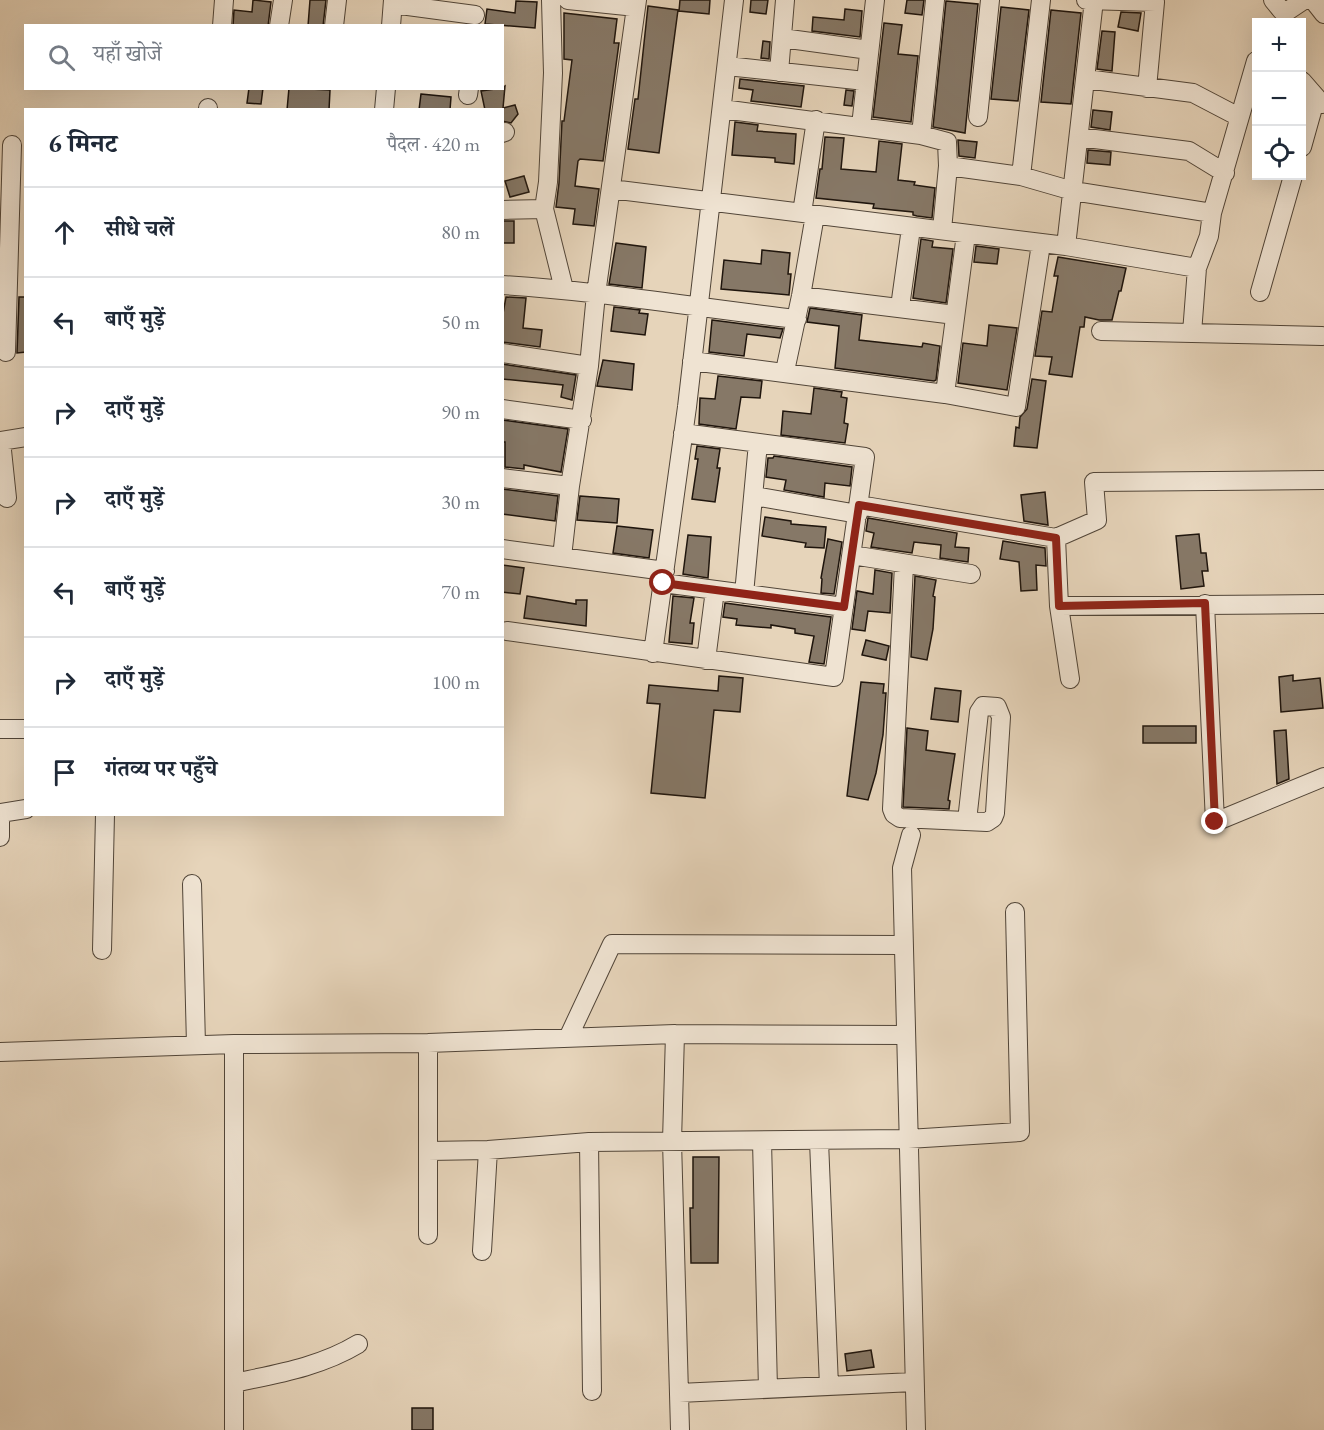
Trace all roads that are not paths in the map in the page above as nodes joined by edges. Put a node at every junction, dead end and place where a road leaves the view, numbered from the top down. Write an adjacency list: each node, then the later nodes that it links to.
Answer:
1 (224, 0): 21 (street)
2 (283, 0): 22 (street)
3 (337, 0): 23 (street)
4 (550, 0): 54 (street)
5 (567, 0): 18 (street)
6 (734, 0): 27 (street)
7 (785, 0): 25 (street)
8 (874, 0): 26 (street)
9 (935, 0): 42 (street)
10 (990, 0): 38 (street)
11 (1041, 0): 48 (street)
12 (1086, 0): 13 (street)
13 (1094, 0): 30 (street); 33 (street)
14 (1273, 0): 15 (street)
15 (1304, 0)
16 (1313, 0): 20 (street)
17 (393, 2): 19 (street); 24 (street)
18 (637, 4): 50 (street)
19 (476, 14)
20 (1324, 14)
21 (222, 24)
22 (279, 24)
23 (334, 24)
24 (391, 24)
25 (782, 38): 26 (street); 28 (street)
26 (869, 50): 31 (street)
27 (727, 66): 28 (street); 37 (street)
28 (779, 72): 31 (street)
29 (1253, 72): 39 (street)
30 (1086, 79): 33 (street); 43 (street)
31 (865, 81): 41 (street)
32 (1306, 86): 35 (street)
33 (1147, 88): 39 (street)
34 (386, 90): 36 (street)
35 (1320, 102): 44 (street)
36 (384, 108)
37 (722, 109): 40 (street); 52 (street)
38 (978, 117)
39 (1239, 117): 47 (street)
40 (816, 120): 41 (street); 56 (street)
41 (861, 126): 42 (street)
42 (921, 135): 46 (street)
43 (1079, 137): 47 (street); 51 (street)
44 (1306, 137)
45 (12, 145): 60 (street)
46 (948, 166): 48 (street); 58 (street)
47 (1225, 173): 55 (street)
48 (1021, 176): 51 (street)
49 (1292, 180): 66 (street)
50 (611, 189): 52 (street); 67 (street)
51 (1073, 191): 55 (street); 62 (street)
52 (711, 200): 56 (street); 70 (street)
53 (504, 207): 54 (street)
54 (544, 209): 65 (street)
55 (1212, 213): 63 (street)
56 (809, 214): 57 (street); 68 (street)
57 (911, 228): 58 (street); 69 (street)
58 (942, 230): 59 (street)
59 (966, 234): 61 (street); 71 (street)
60 (12, 238): 76 (street)
61 (1041, 244): 62 (street); 81 (street)
62 (1066, 246): 63 (street)
63 (1197, 268): 74 (street)
64 (504, 285): 65 (street)
65 (564, 289): 67 (street)
66 (1260, 292)
67 (597, 294): 70 (street); 79 (street)
68 (801, 296): 69 (street); 72 (street)
69 (900, 307): 71 (street)
70 (698, 308): 72 (street); 78 (street)
71 (955, 315): 81 (street)
72 (797, 319): 80 (street)
73 (1101, 332): 74 (street)
74 (1192, 333): 75 (street)
75 (1322, 336)
76 (6, 352)
77 (504, 353): 79 (street)
78 (692, 361): 80 (street); 84 (street)
79 (589, 366): 83 (street)
80 (785, 371): 81 (street)
81 (945, 394)
82 (504, 409): 83 (street)
83 (582, 420): 90 (street)
84 (683, 433): 87 (street); 100 (street)
85 (24, 437): 86 (street)
86 (0, 441): 92 (street)
87 (759, 443): 91 (street); 93 (street)
88 (504, 478): 90 (street)
89 (1324, 480): 94 (street)
90 (570, 486): 97 (street)
91 (754, 496): 93 (street); 102 (street)
92 (8, 498)
93 (859, 510): 94 (street); 96 (street)
94 (1056, 538): 105 (street)
95 (504, 549): 97 (street)
96 (852, 555): 98 (street); 106 (street)
97 (562, 557): 100 (street)
98 (904, 565): 99 (street); 117 (street)
99 (971, 574)
100 (664, 577): 101 (street); 108 (street)
101 (715, 590): 102 (street); 109 (street)
102 (744, 594): 106 (street)
103 (1205, 603): 104 (street); 105 (street); 113 (street)
104 (1324, 604)
105 (1059, 606): 110 (street)
106 (844, 607): 109 (street)
107 (507, 631): 108 (street)
108 (653, 653): 109 (street)
109 (706, 660)
110 (1070, 679)
111 (0, 729): 112 (street)
112 (24, 729)
113 (1324, 777)
114 (24, 809): 115 (street)
115 (0, 813): 119 (street)
116 (105, 816): 123 (street)
117 (967, 821): 117 (street)
118 (911, 835): 122 (street)
119 (0, 837)
120 (192, 884): 129 (street)
121 (1015, 912): 131 (street)
122 (903, 945): 125 (street); 126 (street)
123 (102, 950)
124 (675, 1034): 125 (street); 126 (street); 132 (street)
125 (906, 1035): 131 (street)
126 (568, 1038): 127 (street)
127 (428, 1043): 128 (street); 137 (street)
128 (234, 1044): 129 (street); 142 (street)
129 (196, 1045): 130 (street)
130 (0, 1052)
131 (908, 1139): 133 (street); 141 (street)
132 (672, 1141): 134 (street); 135 (street); 146 (street)
133 (819, 1141): 135 (street); 143 (street)
134 (589, 1142): 136 (street); 145 (street)
135 (762, 1142): 144 (street)
136 (488, 1149): 137 (street); 139 (street)
137 (428, 1151): 138 (street)
138 (428, 1235)
139 (482, 1251)
140 (358, 1344): 142 (street)
141 (914, 1382): 143 (street); 149 (street)
142 (234, 1383): 147 (street)
143 (829, 1386): 144 (street)
144 (768, 1389): 146 (street)
145 (592, 1391)
146 (680, 1393): 148 (street)
147 (234, 1430)
148 (680, 1430)
149 (916, 1430)

